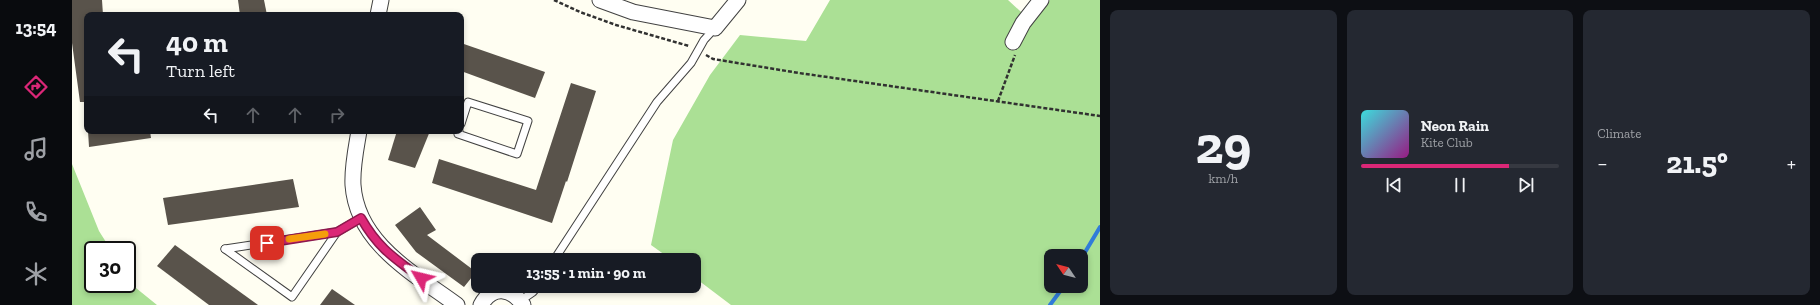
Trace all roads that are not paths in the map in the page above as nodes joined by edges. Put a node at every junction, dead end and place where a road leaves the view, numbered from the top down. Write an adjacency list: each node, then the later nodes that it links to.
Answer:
1 (381, 0): 5 (street)
2 (600, 0): 6 (street)
3 (738, 0): 6 (street)
4 (1041, 0): 7 (street)
5 (379, 12)
6 (715, 28): 13 (lane)
7 (1013, 42)
8 (465, 101): 10 (lane)
9 (359, 134): 11 (street)
10 (458, 134)
11 (361, 218): 12 (lane); 16 (street)
12 (337, 232): 12 (lane)
13 (559, 253)
14 (532, 293): 15 (lane)
15 (521, 303): 17 (street)
16 (456, 305)
17 (481, 305)

